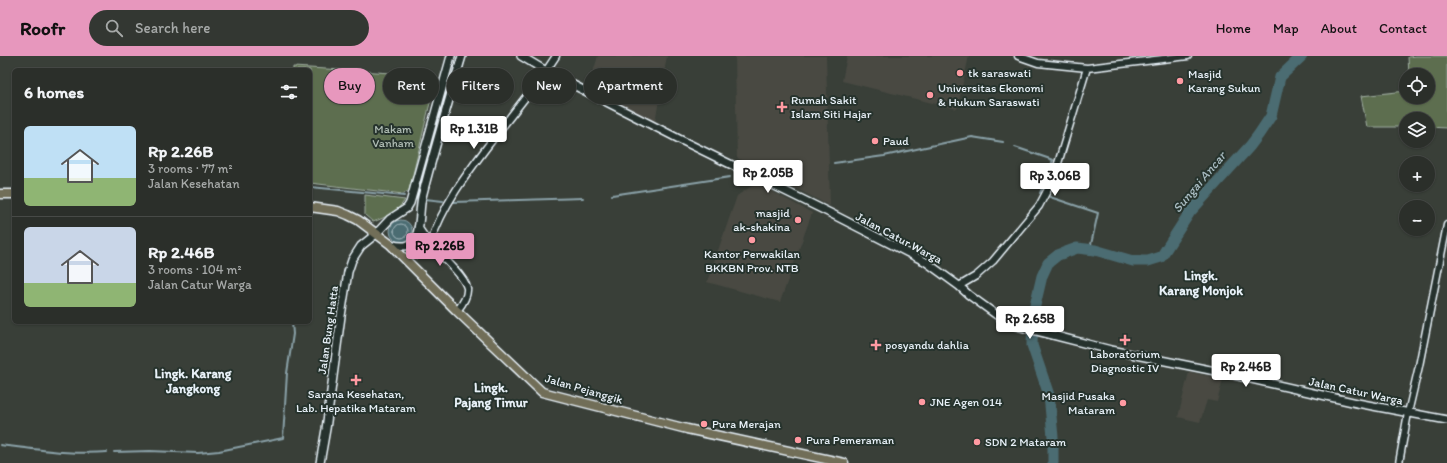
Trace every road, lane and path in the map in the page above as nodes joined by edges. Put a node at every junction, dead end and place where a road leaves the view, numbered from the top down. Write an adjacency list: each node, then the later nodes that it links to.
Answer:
1 (451, 56): 12 (main road)
2 (462, 56): 13 (main road)
3 (521, 56): 7 (main road, Jalan Catur Warga)
4 (556, 56): 8 (street)
5 (1018, 56): 9 (street)
6 (1188, 56): 9 (street)
7 (541, 68)
8 (548, 68)
9 (1087, 68): 22 (street)
10 (576, 86): 22 (main road, Jalan Catur Warga)
11 (522, 102): 21 (street)
12 (434, 112): 13 (main road); 19 (main road, Jalan Bung Hatta)
13 (445, 115): 18 (main road)
14 (0, 194): 15 (main road)
15 (12, 194)
16 (312, 208): 19 (main road, Jalan Pejanggik)
17 (1447, 225): 24 (street)
18 (418, 227): 20 (main road); 21 (street)
19 (376, 234): 20 (main road, Jalan Pejanggik); 26 (main road, Jalan Bung Hatta)
20 (390, 244): 23 (main road, Jalan Pejanggik)
21 (430, 244): 23 (street)
22 (959, 286): 24 (main road, Jalan Catur Warga)
23 (457, 311): 27 (main road, Jalan Pejanggik)
24 (1408, 413): 25 (main road, Jalan Catur Warga); 28 (street)
25 (1447, 420)
26 (320, 463)
27 (844, 463)
28 (1399, 463)

